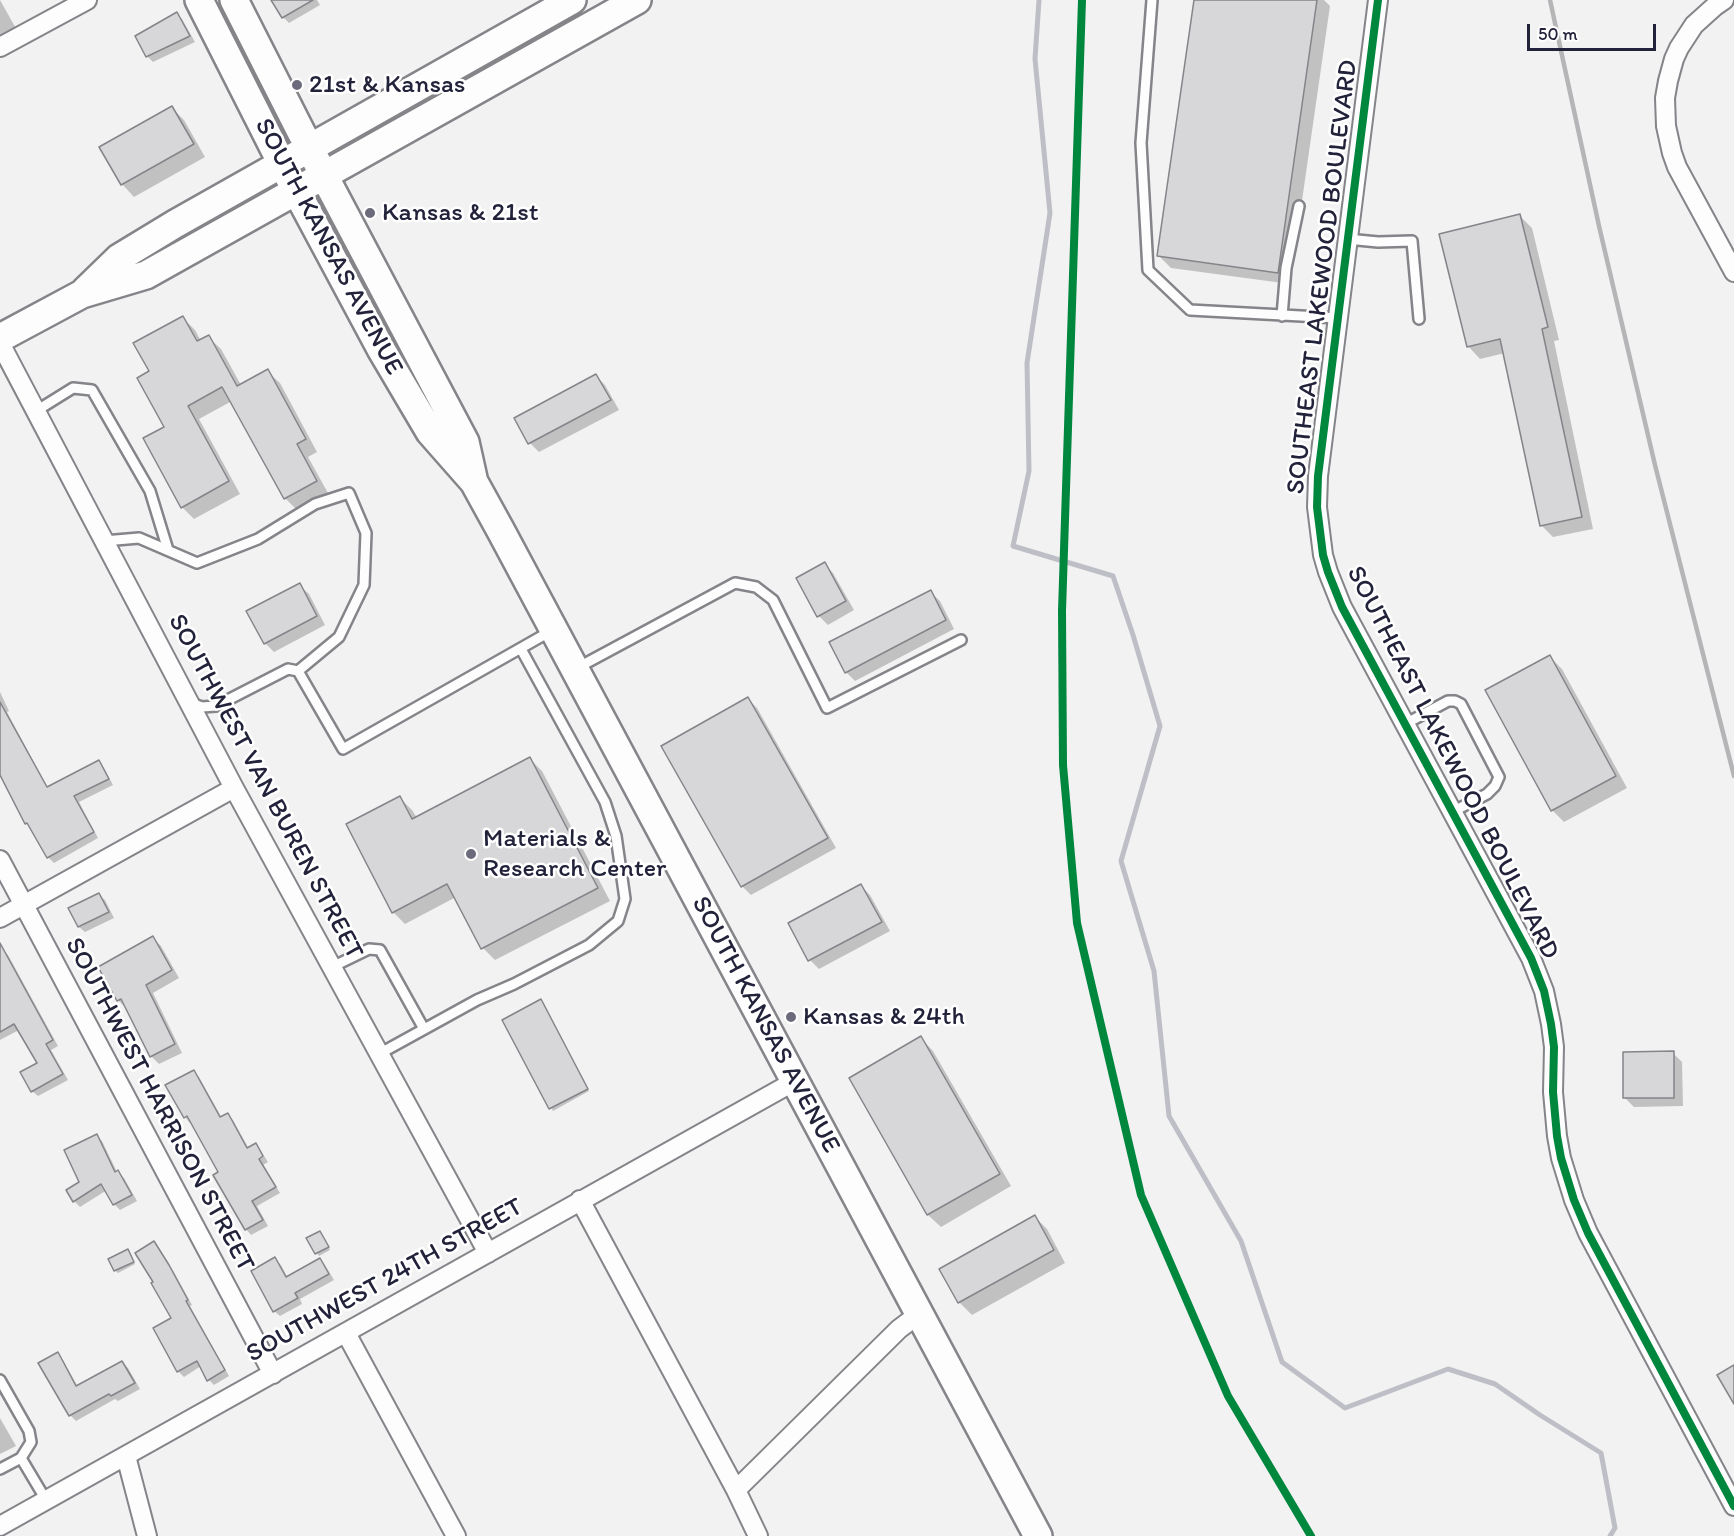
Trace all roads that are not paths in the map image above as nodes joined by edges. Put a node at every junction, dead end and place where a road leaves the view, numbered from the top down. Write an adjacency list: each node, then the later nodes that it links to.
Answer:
1 (87, 0): 9 (street)
2 (199, 0): 11 (main road, SOUTH KANSAS AVENUE)
3 (234, 0): 10 (main road, SOUTH KANSAS AVENUE)
4 (572, 0): 10 (main road)
5 (637, 0): 12 (main road)
6 (1152, 0): 18 (lane)
7 (1378, 0): 15 (street, SOUTHEAST LAKEWOOD BOULEVARD)
8 (1724, 0): 16 (street)
9 (0, 47)
10 (310, 148): 11 (main road); 12 (main road, SOUTH KANSAS AVENUE)
11 (282, 164): 13 (main road, SOUTH KANSAS AVENUE); 17 (main road)
12 (325, 176): 13 (main road); 24 (main road, SOUTH KANSAS AVENUE)
13 (297, 192): 17 (main road); 24 (main road, SOUTH KANSAS AVENUE)
14 (1299, 206): 18 (lane)
15 (1347, 239): 19 (street, SOUTHEAST LAKEWOOD BOULEVARD); 20 (lane)
16 (1734, 272)
17 (82, 294): 21 (main road)
18 (1282, 316): 19 (lane)
19 (1338, 318): 33 (street, SOUTHEAST LAKEWOOD BOULEVARD)
20 (1419, 319)
21 (0, 338)
22 (0, 343): 23 (street, SOUTHWEST VAN BUREN STREET)
23 (36, 411): 25 (street, SOUTHWEST VAN BUREN STREET); 26 (lane)
24 (474, 482): 27 (main road, SOUTH KANSAS AVENUE)
25 (104, 541): 26 (lane); 32 (street, SOUTHWEST VAN BUREN STREET)
26 (168, 550): 31 (lane)
27 (554, 630): 29 (lane); 30 (main road, SOUTH KANSAS AVENUE)
28 (961, 640): 30 (lane)
29 (521, 648): 31 (lane); 40 (lane)
30 (575, 669): 42 (main road, SOUTH KANSAS AVENUE)
31 (298, 671): 32 (lane)
32 (189, 702): 34 (street, SOUTHWEST VAN BUREN STREET)
33 (1405, 724): 35 (street, SOUTHEAST LAKEWOOD BOULEVARD); 35 (lane)
34 (234, 788): 37 (street); 39 (street, SOUTHWEST VAN BUREN STREET)
35 (1452, 812): 54 (street, SOUTHEAST LAKEWOOD BOULEVARD)
36 (0, 860): 37 (street, SOUTHWEST HARRISON STREET)
37 (24, 905): 38 (street); 47 (street, SOUTHWEST HARRISON STREET)
38 (0, 918)
39 (332, 967): 40 (lane); 41 (street, SOUTHWEST VAN BUREN STREET)
40 (424, 1029): 41 (lane)
41 (379, 1054): 44 (street, SOUTHWEST VAN BUREN STREET)
42 (795, 1080): 43 (street, SOUTHWEST 24TH STREET); 45 (main road, SOUTH KANSAS AVENUE)
43 (580, 1200): 44 (street, SOUTHWEST 24TH STREET); 52 (street)
44 (488, 1253): 46 (street, SOUTHWEST 24TH STREET)
45 (919, 1314): 52 (street); 59 (main road, SOUTH KANSAS AVENUE)
46 (346, 1333): 47 (street, SOUTHWEST 24TH STREET); 57 (street)
47 (273, 1374): 49 (street, SOUTHWEST 24TH STREET)
48 (0, 1380): 50 (lane)
49 (126, 1456): 53 (street, SOUTHWEST 24TH STREET); 56 (street)
50 (21, 1458): 51 (lane); 53 (lane)
51 (0, 1469)
52 (736, 1490): 58 (street)
53 (46, 1500): 55 (street, SOUTHWEST 24TH STREET)
54 (1734, 1506)
55 (0, 1526)
56 (147, 1536)
57 (456, 1536)
58 (758, 1536)
59 (1038, 1536)

